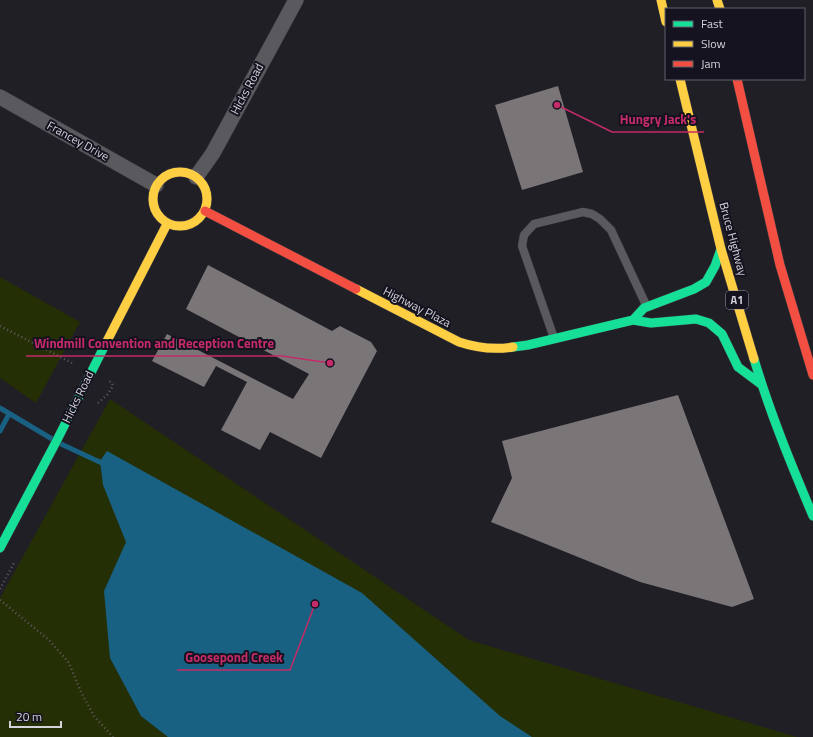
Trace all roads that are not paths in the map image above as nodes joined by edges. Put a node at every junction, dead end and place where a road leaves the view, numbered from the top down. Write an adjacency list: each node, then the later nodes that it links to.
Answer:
1 (296, 0): 7 (street, Hicks Road)
2 (661, 0): 3 (main road)
3 (665, 18)
4 (680, 80): 11 (main road, Bruce Highway / A1)
5 (737, 80): 15 (main road)
6 (0, 97): 8 (street, Francey Drive)
7 (196, 177): 8 (main road); 9 (main road)
8 (156, 185): 10 (main road)
9 (205, 211): 10 (main road); 14 (main road, Highway Plaza)
10 (168, 224): 18 (main road, Hicks Road)
11 (721, 248): 12 (main road, Highway Plaza); 16 (main road, Bruce Highway / A1)
12 (647, 307): 13 (main road, Highway Plaza); 14 (lane)
13 (633, 320): 14 (main road, Highway Plaza); 16 (main road, Highway Plaza)
14 (555, 339)
15 (813, 375)
16 (762, 385): 17 (main road, Bruce Highway / A1)
17 (813, 516)
18 (0, 548)

